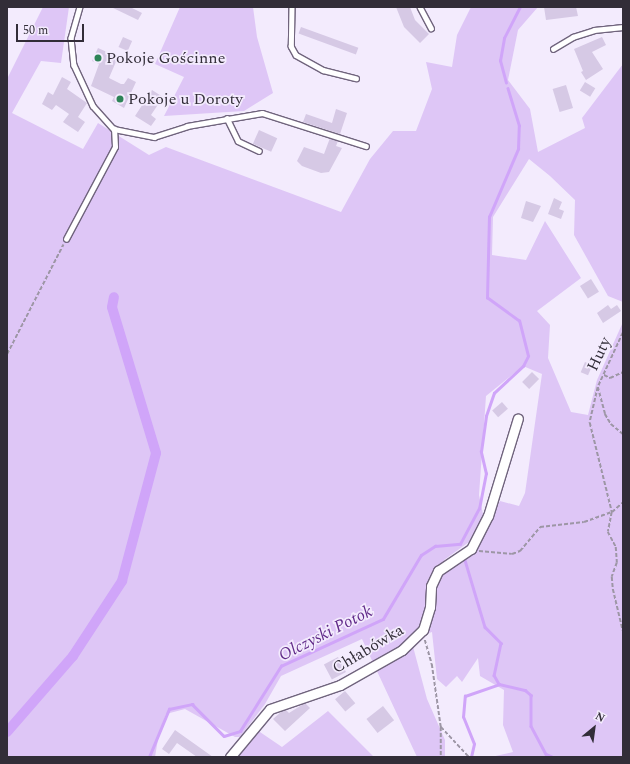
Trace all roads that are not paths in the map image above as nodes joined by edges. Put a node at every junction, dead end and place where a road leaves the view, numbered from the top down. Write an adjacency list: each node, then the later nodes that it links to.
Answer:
1 (80, 7): 9 (lane)
2 (292, 7): 7 (lane)
3 (420, 7): 5 (lane)
4 (623, 27): 6 (lane)
5 (431, 28)
6 (553, 49)
7 (356, 78)
8 (227, 118): 9 (lane); 10 (lane); 11 (lane)
9 (114, 129): 12 (lane)
10 (366, 146)
11 (260, 151)
12 (66, 239)
13 (518, 418): 14 (street, Chłabówka)
14 (230, 757)

